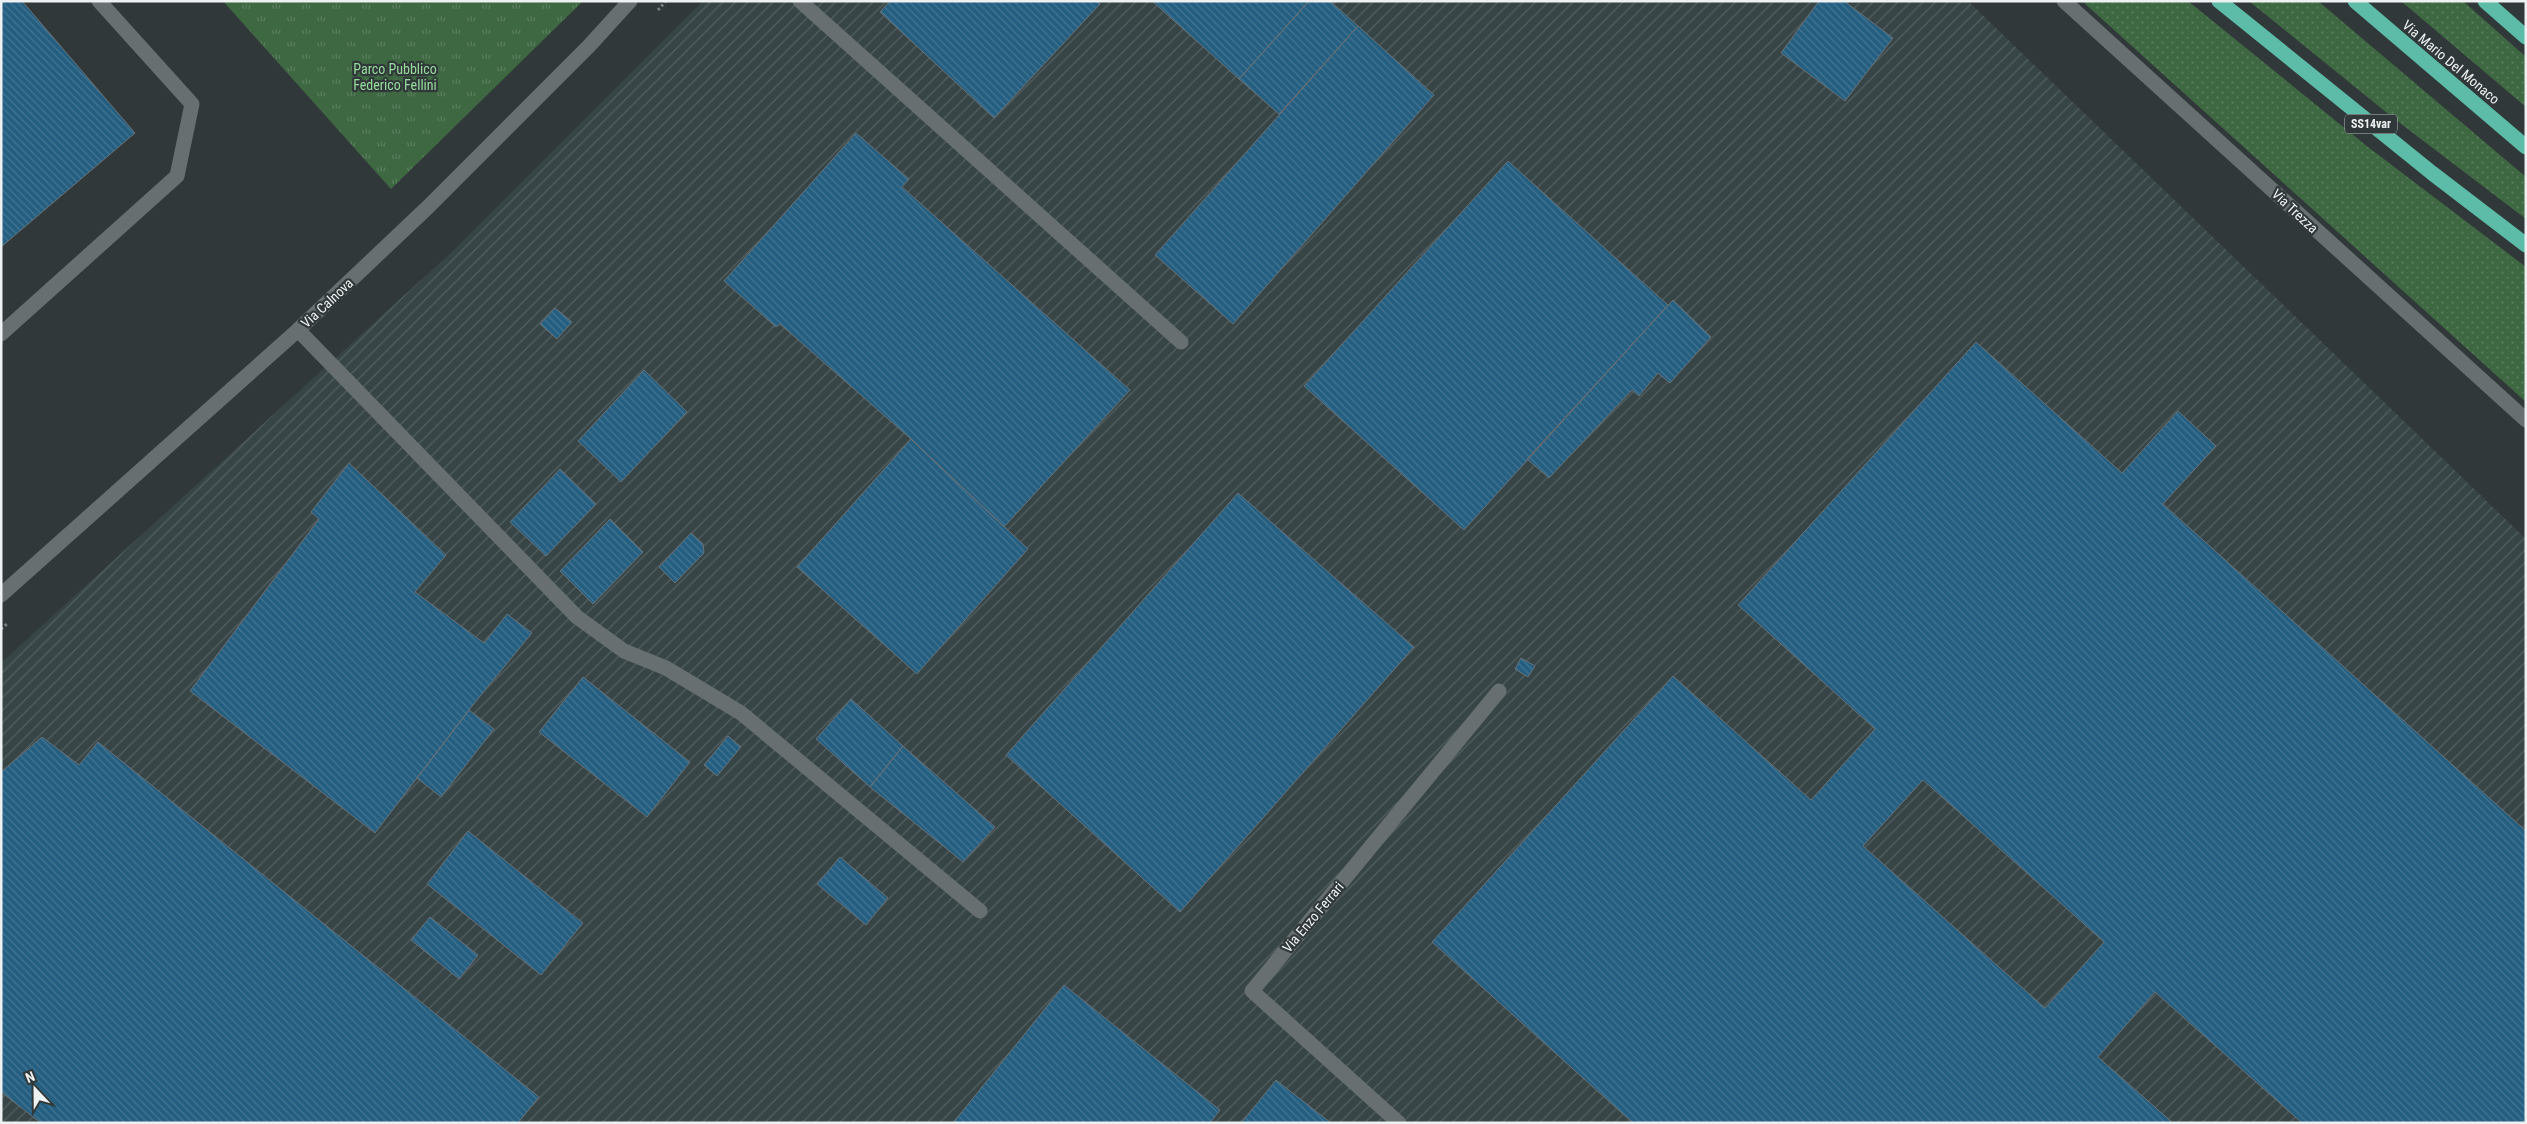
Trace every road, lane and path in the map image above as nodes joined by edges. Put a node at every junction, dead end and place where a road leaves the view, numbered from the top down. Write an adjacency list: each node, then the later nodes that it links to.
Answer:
1 (99, 1): 12 (street)
2 (630, 1): 11 (street, Via Calnova)
3 (800, 1): 13 (street)
4 (2064, 1): 14 (street, Via Trezza)
5 (2219, 1): 10 (highway, SS14var)
6 (2355, 1): 9 (highway, Via Mario Del Monaco)
7 (2484, 1): 8 (highway)
8 (2526, 37)
9 (2526, 147)
10 (2526, 245)
11 (298, 330): 15 (street, Via Calnova); 17 (street)
12 (1, 334)
13 (1181, 342)
14 (2526, 420)
15 (4, 592)
16 (1500, 692): 18 (street, Via Enzo Ferrari)
17 (980, 911)
18 (1399, 1123)

